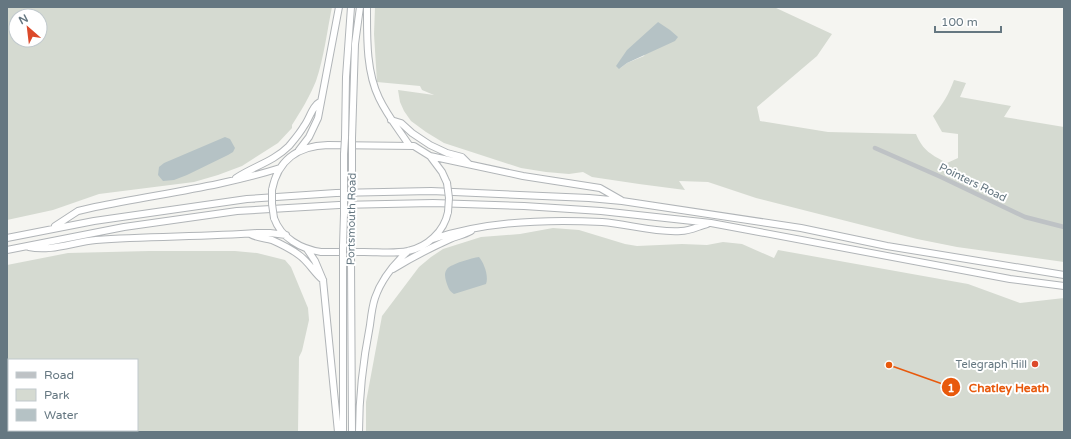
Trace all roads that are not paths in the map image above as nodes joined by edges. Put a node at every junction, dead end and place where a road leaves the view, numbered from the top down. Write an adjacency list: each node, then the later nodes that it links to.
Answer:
1 (339, 7): 5 (highway)
2 (351, 7): 32 (highway, Portsmouth Road, bridge)
3 (360, 7): 33 (highway, Portsmouth Road, bridge)
4 (367, 7): 6 (highway)
5 (321, 101): 9 (highway); 13 (highway)
6 (391, 120): 7 (highway); 11 (highway)
7 (410, 145): 9 (highway); 10 (highway)
8 (875, 148): 16 (street, Pointers Road)
9 (299, 151): 12 (highway)
10 (430, 156): 11 (highway); 22 (highway, bridge)
11 (469, 164): 14 (highway)
12 (280, 168): 13 (highway); 20 (highway, bridge)
13 (232, 181): 17 (highway)
14 (622, 201): 17 (highway); 28 (highway)
15 (711, 223): 18 (highway); 23 (highway); 30 (highway)
16 (1064, 227)
17 (52, 228): 21 (highway)
18 (475, 228): 22 (highway); 27 (highway)
19 (248, 234): 20 (highway); 23 (highway); 29 (highway)
20 (286, 235): 24 (highway)
21 (7, 238)
22 (433, 239): 26 (highway)
23 (26, 246): 25 (highway)
24 (307, 249): 26 (highway); 29 (highway)
25 (7, 250)
26 (408, 251): 27 (highway)
27 (390, 271): 34 (highway)
28 (1064, 275)
29 (323, 280): 31 (highway)
30 (1064, 286)
31 (338, 432)
32 (343, 432)
33 (352, 432)
34 (359, 432)

